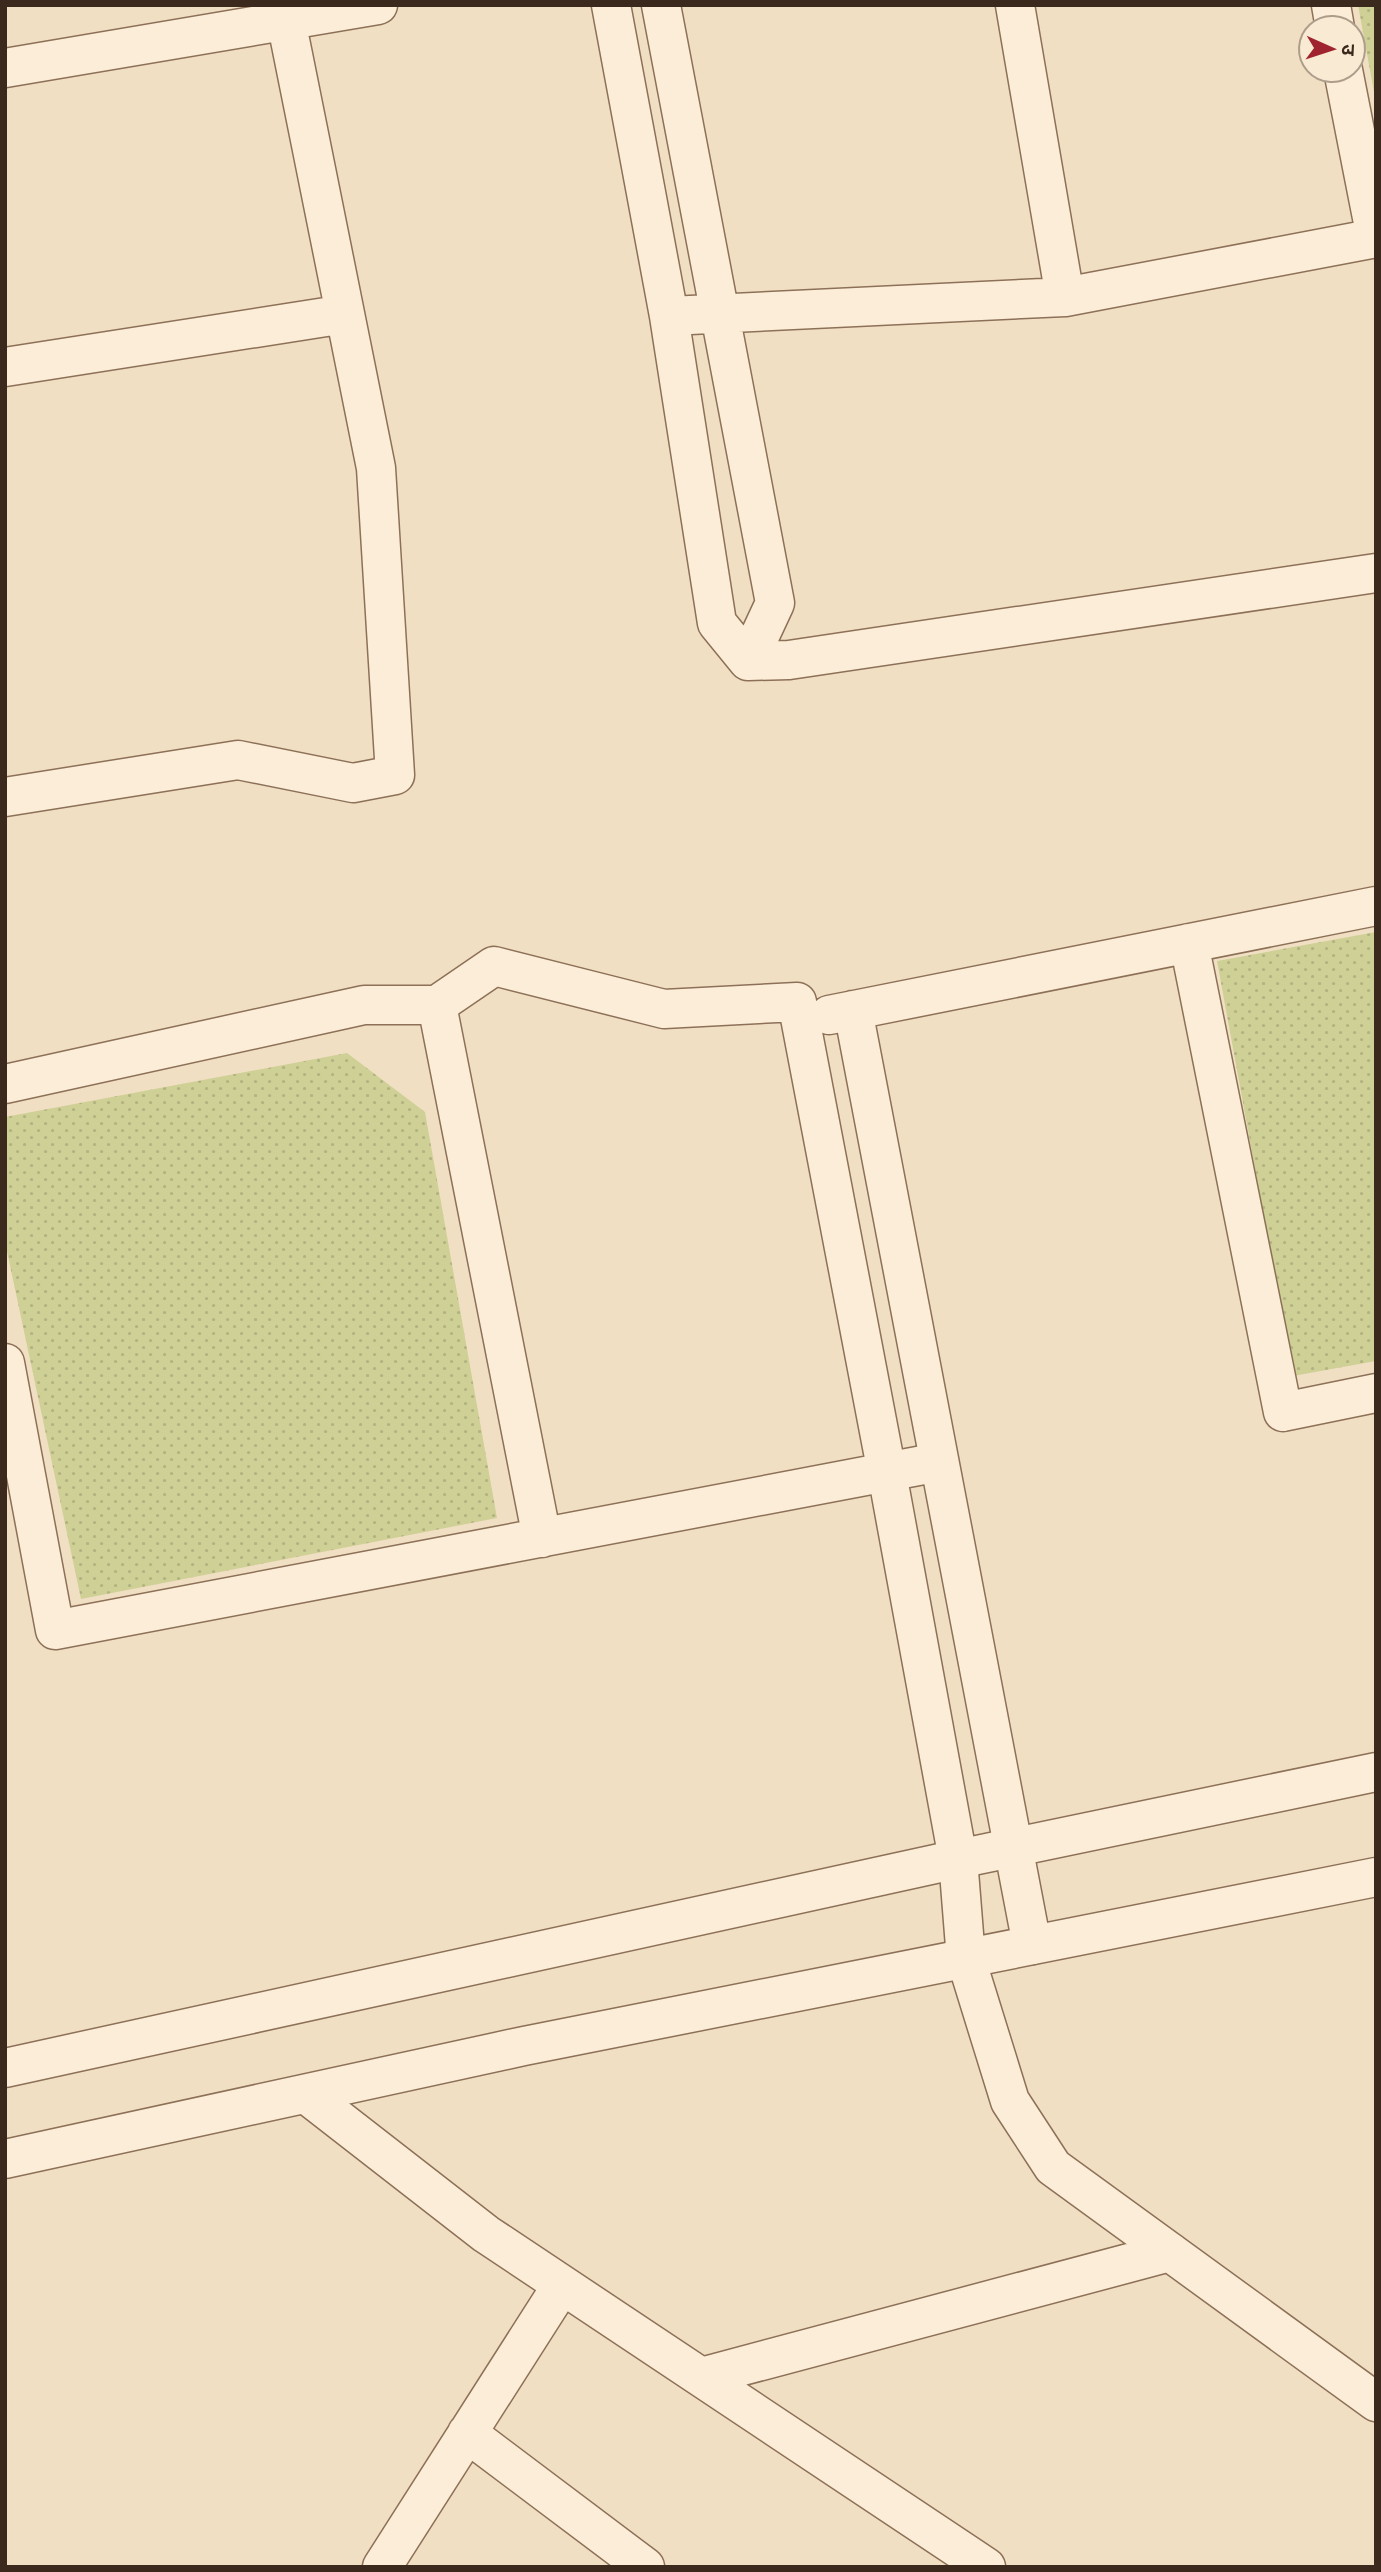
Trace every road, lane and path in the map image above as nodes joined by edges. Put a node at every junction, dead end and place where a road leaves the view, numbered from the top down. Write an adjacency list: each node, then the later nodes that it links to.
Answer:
1 (378, 5): 5 (street)
2 (611, 5): 12 (street)
3 (661, 5): 10 (street)
4 (1014, 5): 9 (street)
5 (285, 13): 6 (street); 11 (street)
6 (5, 68)
7 (1346, 84): 8 (street)
8 (1376, 238): 9 (street)
9 (1065, 297): 10 (street)
10 (720, 312): 12 (street); 15 (street)
11 (345, 314): 13 (street); 16 (street)
12 (669, 316): 15 (street)
13 (5, 367)
14 (1376, 573): 15 (street)
15 (748, 661)
16 (5, 797)
17 (1376, 906): 18 (street)
18 (1189, 943): 20 (street); 24 (street)
19 (437, 1005): 21 (street); 22 (street); 27 (street)
20 (853, 1010): 21 (street); 25 (street)
21 (799, 1011): 26 (street)
22 (5, 1084)
23 (5, 1363): 27 (street)
24 (1376, 1393)
25 (939, 1462): 26 (street); 29 (street)
26 (887, 1473): 27 (street); 30 (street)
27 (542, 1538)
28 (1376, 1772): 29 (street)
29 (1013, 1849): 30 (street); 32 (street)
30 (958, 1859): 33 (street); 34 (street)
31 (1376, 1877): 32 (street)
32 (1032, 1945): 33 (street)
33 (966, 1959): 35 (street); 37 (street)
34 (5, 2068)
35 (306, 2094): 36 (street); 38 (street)
36 (5, 2159)
37 (1170, 2252): 39 (street); 40 (street)
38 (562, 2285): 39 (street); 41 (street)
39 (701, 2377): 44 (street)
40 (1376, 2402)
41 (467, 2433): 42 (street); 43 (street)
42 (382, 2567)
43 (645, 2567)
44 (986, 2567)

